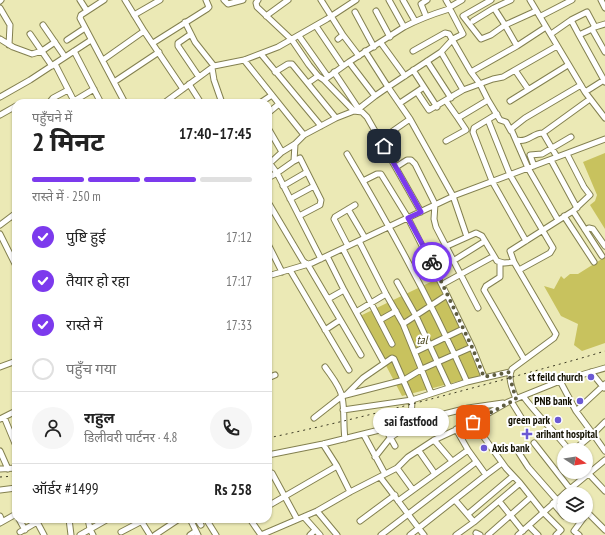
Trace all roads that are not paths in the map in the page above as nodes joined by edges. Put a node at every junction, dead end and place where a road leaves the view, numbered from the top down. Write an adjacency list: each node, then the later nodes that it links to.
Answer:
1 (80, 0): 26 (street)
2 (104, 0): 26 (street)
3 (125, 0): 30 (street)
4 (160, 0): 30 (street)
5 (206, 0): 38 (street)
6 (224, 0): 7 (street)
7 (242, 0)
8 (288, 0): 31 (street)
9 (321, 0): 32 (street)
10 (356, 0): 32 (street)
11 (388, 0): 45 (street)
12 (403, 0): 36 (street)
13 (427, 0): 33 (street)
14 (446, 0): 23 (street)
15 (462, 0): 23 (street)
16 (491, 0): 41 (street)
17 (511, 0): 24 (street)
18 (572, 0): 34 (street)
19 (601, 0): 25 (street)
20 (255, 1): 31 (street)
21 (532, 1): 28 (street)
22 (0, 8): 64 (street)
23 (449, 8): 33 (street); 57 (street)
24 (494, 8): 37 (street); 41 (street)
25 (605, 8)
26 (87, 11): 44 (street)
27 (376, 11): 54 (street)
28 (536, 11): 34 (street); 41 (street)
29 (355, 12): 67 (street)
30 (134, 15): 47 (street)
31 (266, 16): 60 (street)
32 (332, 16): 42 (street); 51 (street)
33 (426, 16): 36 (street)
34 (541, 16): 43 (street)
35 (570, 20): 46 (street); 50 (street); 52 (street)
36 (415, 21): 45 (street)
37 (473, 21)
38 (185, 22): 49 (street); 62 (street)
39 (605, 24): 46 (street)
40 (43, 25): 61 (street)
41 (504, 25): 65 (street)
42 (316, 26): 53 (street); 84 (street)
43 (546, 27): 50 (street); 65 (street)
44 (84, 28): 58 (street); 59 (street)
45 (404, 28): 54 (street)
46 (593, 28): 52 (street); 74 (street)
47 (144, 31): 62 (street); 78 (street)
48 (30, 34): 69 (street)
49 (191, 34): 85 (street); 93 (street)
50 (551, 34): 66 (street)
51 (343, 35): 56 (street); 76 (street)
52 (579, 35): 95 (street)
53 (299, 36): 60 (street); 94 (street)
54 (390, 36): 63 (street)
55 (0, 39): 64 (street)
56 (338, 39)
57 (453, 39): 68 (street); 73 (street); 90 (street)
58 (67, 40)
59 (91, 40): 70 (street); 78 (street)
60 (292, 40): 75 (street); 91 (street)
61 (55, 42): 69 (street); 77 (street)
62 (153, 43): 72 (street)
63 (381, 43): 67 (street); 92 (street)
64 (9, 45): 69 (street)
65 (517, 46): 90 (street)
66 (557, 46): 83 (street); 87 (street)
67 (374, 47): 71 (street)
68 (413, 50)
69 (42, 51): 82 (street)
70 (74, 51): 77 (street); 104 (street)
71 (365, 51): 76 (street); 101 (street)
72 (159, 52): 96 (street); 103 (street)
73 (441, 52): 80 (street); 107 (street)
74 (605, 52)
75 (261, 54): 79 (street); 88 (street)
76 (359, 56): 81 (street)
77 (65, 57): 82 (street)
78 (102, 60): 96 (street)
79 (244, 60): 85 (street); 110 (street)
80 (427, 61): 86 (street); 123 (street)
81 (349, 62): 84 (street); 112 (street)
82 (53, 65): 106 (street); 111 (street)
83 (568, 65): 100 (street); 105 (street)
84 (343, 66): 89 (street)
85 (213, 67): 93 (street); 120 (street)
86 (414, 70): 92 (street); 102 (street)
87 (515, 70): 99 (street); 105 (street)
88 (276, 72): 97 (street); 139 (street)
89 (334, 72): 94 (street); 131 (street)
90 (471, 72): 99 (street)
91 (318, 76): 94 (street); 97 (street)
92 (405, 76): 101 (street)
93 (199, 77): 98 (street)
94 (326, 79): 131 (street)
95 (604, 81): 109 (street)
96 (114, 82): 117 (street)
97 (308, 83): 134 (street)
98 (190, 84): 103 (street); 119 (street)
99 (480, 84): 107 (street); 124 (street)
100 (580, 85): 109 (street); 140 (street)
101 (388, 87): 112 (street); 126 (street)
102 (424, 87): 108 (street); 128 (street)
103 (183, 88): 118 (street)
104 (94, 89): 115 (street); 116 (street)
105 (528, 89): 125 (street)
106 (68, 90): 113 (street); 114 (street)
107 (463, 90): 123 (street)
108 (417, 92): 126 (street); 128 (street)
109 (584, 92): 122 (street)
110 (272, 95): 121 (street); 127 (street)
111 (0, 96)
112 (375, 96): 131 (street)
113 (53, 99)
114 (72, 99)
115 (79, 99)
116 (99, 99)
117 (123, 99)
118 (169, 99)
119 (199, 99)
120 (218, 99)
121 (266, 99)
122 (590, 99): 136 (street); 141 (street)
123 (448, 100): 128 (street); 135 (street)
124 (488, 100): 132 (street); 135 (street)
125 (510, 101)
126 (400, 103): 137 (street)
127 (279, 104): 130 (street); 143 (street)
128 (437, 106)
129 (12, 108): 133 (street)
130 (272, 110)
131 (359, 110): 134 (street); 145 (street)
132 (497, 114): 138 (street); 140 (street)
133 (0, 115)
134 (336, 118): 139 (street)
135 (458, 118): 148 (street)
136 (605, 118)
137 (410, 119): 145 (street); 172 (street)
138 (488, 120): 166 (street); 169 (street)
139 (321, 126): 143 (street)
140 (511, 132): 146 (street)
141 (542, 133): 146 (street); 150 (street)
142 (272, 135): 151 (street)
143 (304, 135): 149 (street)
144 (571, 137): 150 (street)
145 (380, 140): 162 (street)
146 (516, 140): 155 (street)
147 (605, 140): 153 (street)
148 (446, 141)
149 (295, 144): 151 (street); 159 (street)
150 (551, 149): 154 (street); 156 (street)
151 (282, 152): 157 (street)
152 (347, 154): 168 (street)
153 (567, 154): 156 (street); 178 (street)
154 (530, 155): 155 (street); 160 (street)
155 (522, 156): 163 (street)
156 (557, 157): 158 (street)
157 (272, 160)
158 (551, 160): 160 (street); 178 (street)
159 (294, 161): 164 (street); 165 (street)
160 (534, 166): 163 (street)
161 (272, 167): 165 (street)
162 (396, 167): 174 (street); 179 (street)
163 (528, 168): 166 (street); 184 (street)
164 (307, 172): 170 (street); 171 (street)
165 (277, 173): 167 (street); 170 (street)
166 (510, 175): 169 (street); 187 (street)
167 (272, 176)
168 (363, 181): 183 (street); 186 (street)
169 (492, 181): 172 (street); 192 (street)
170 (283, 186): 173 (street)
171 (314, 186): 173 (street); 181 (street)
172 (453, 196): 174 (street); 190 (street)
173 (290, 199): 181 (street)
174 (435, 204): 179 (street); 196 (street)
175 (355, 205): 177 (street)
176 (272, 209): 209 (street)
177 (348, 209): 191 (street); 195 (street)
178 (575, 209): 182 (street); 188 (street)
179 (421, 212): 183 (street)
180 (12, 215): 185 (street)
181 (299, 216): 204 (street)
182 (564, 216): 184 (street); 208 (street)
183 (408, 218): 186 (street); 216 (street)
184 (558, 220): 187 (street)
185 (1, 222)
186 (390, 226): 191 (street); 222 (street)
187 (542, 230): 192 (street); 211 (street)
188 (585, 230): 197 (street); 202 (street)
189 (0, 234): 203 (street)
190 (467, 237): 194 (street); 196 (street)
191 (365, 238): 193 (street)
192 (526, 240): 207 (street)
193 (359, 241): 195 (street); 218 (street)
194 (485, 241): 201 (street); 205 (street)
195 (348, 246): 198 (street)
196 (446, 246): 205 (street)
197 (605, 246)
198 (343, 249): 200 (street); 221 (street)
199 (272, 252): 212 (street)
200 (327, 256): 204 (street); 217 (street)
201 (494, 256): 206 (street); 214 (street)
202 (602, 256)
203 (12, 258)
204 (321, 259): 209 (street)
205 (453, 261): 214 (street)
206 (500, 262): 207 (street); 239 (street)
207 (514, 262): 211 (street)
208 (594, 262)
209 (308, 265): 210 (street); 220 (street)
210 (290, 270): 212 (street); 231 (street)
211 (519, 270): 239 (street)
212 (282, 272): 213 (street)
213 (272, 275)
214 (461, 275): 216 (street); 223 (street)
215 (397, 282): 226 (street)
216 (443, 284): 219 (street)
217 (344, 290): 220 (street); 225 (street)
218 (386, 294): 221 (street); 224 (street)
219 (447, 295): 222 (street); 230 (street)
220 (328, 299): 227 (street)
221 (371, 303): 225 (street); 228 (street)
222 (431, 306): 226 (street); 232 (street)
223 (478, 308)
224 (396, 311): 228 (street); 229 (street)
225 (356, 312): 242 (street)
226 (416, 316): 229 (street); 234 (street)
227 (340, 320): 231 (street); 238 (street)
228 (380, 320): 233 (street)
229 (404, 324): 236 (street)
230 (463, 329): 232 (street); 235 (street)
231 (325, 330): 247 (street)
232 (447, 337): 234 (street); 237 (street)
233 (392, 344)
234 (430, 344): 236 (street); 240 (street)
235 (472, 347): 237 (street); 252 (street)
236 (415, 352): 245 (street)
237 (455, 354): 240 (street); 255 (street)
238 (361, 355)
239 (524, 359): 248 (street)
240 (438, 361): 245 (street); 257 (street)
241 (12, 363): 244 (street)
242 (384, 363): 253 (street); 259 (street)
243 (325, 367): 259 (street)
244 (0, 368)
245 (422, 368): 253 (street); 258 (street)
246 (605, 368): 249 (street)
247 (349, 370)
248 (510, 372): 252 (street); 262 (street)
249 (591, 372): 254 (street); 256 (street)
250 (275, 375): 251 (street)
251 (272, 376)
252 (484, 377): 255 (street)
253 (404, 380): 259 (street); 261 (street)
254 (560, 381): 260 (street); 264 (street)
255 (467, 382): 257 (street)
256 (604, 386): 264 (street)
257 (450, 387): 258 (street)
258 (431, 393): 261 (street)
259 (344, 396): 263 (street); 267 (street)
260 (523, 396): 262 (street); 281 (street)
261 (412, 400): 263 (street); 271 (street)
262 (512, 401): 268 (street); 269 (street); 271 (street)
263 (343, 410): 278 (street)
264 (576, 411): 274 (street)
265 (12, 414): 266 (street)
266 (2, 418): 276 (street)
267 (314, 418)
268 (473, 422): 273 (street); 295 (street)
269 (524, 422)
270 (605, 422): 274 (street)
271 (408, 423): 272 (street); 277 (street)
272 (385, 428): 275 (street); 277 (street)
273 (456, 429): 279 (street); 285 (street)
274 (592, 434): 282 (street); 288 (street)
275 (364, 435): 278 (street); 291 (street)
276 (12, 438)
277 (390, 438): 284 (street); 291 (street)
278 (345, 439): 283 (street)
279 (434, 440): 287 (street); 293 (street)
280 (534, 443): 311 (street)
281 (564, 443)
282 (582, 443)
283 (323, 444): 290 (street); 296 (street)
284 (395, 446)
285 (468, 450): 293 (street); 294 (street)
286 (0, 451): 297 (street)
287 (419, 451): 299 (street); 304 (street)
288 (605, 451)
289 (519, 453): 324 (street)
290 (272, 454)
291 (375, 457): 303 (street)
292 (605, 460): 301 (street)
293 (452, 461): 304 (street)
294 (476, 462): 305 (street); 330 (street)
295 (502, 463): 305 (street); 306 (street)
296 (337, 466): 317 (street); 319 (street)
297 (8, 468): 298 (street); 300 (street)
298 (12, 468)
299 (397, 468): 303 (street); 315 (street)
300 (0, 469)
301 (593, 469)
302 (272, 473): 319 (street)
303 (385, 474): 307 (street)
304 (435, 474): 315 (street)
305 (486, 475): 321 (street)
306 (513, 476): 310 (street); 329 (street)
307 (380, 477): 317 (street); 318 (street)
308 (582, 479): 312 (street)
309 (592, 479): 316 (street)
310 (520, 483): 320 (street); 323 (street)
311 (563, 487)
312 (573, 487)
313 (12, 488): 314 (street)
314 (0, 490)
315 (413, 490): 322 (street)
316 (605, 491)
317 (350, 492): 327 (street)
318 (395, 495): 322 (street); 337 (street)
319 (284, 496): 325 (street); 336 (street)
320 (531, 497): 328 (street); 331 (street)
321 (455, 500): 329 (street); 356 (street)
322 (398, 501): 330 (street)
323 (499, 501): 331 (street); 339 (street)
324 (555, 502): 326 (street); 328 (street)
325 (272, 504)
326 (557, 505)
327 (316, 511): 334 (street); 375 (street)
328 (543, 512): 355 (street); 383 (street)
329 (468, 514): 339 (street)
330 (408, 515): 356 (street); 376 (street)
331 (510, 515): 359 (street); 380 (street)
332 (0, 516): 338 (street)
333 (12, 516): 338 (street)
334 (304, 517): 336 (street); 358 (street)
335 (593, 518): 360 (street)
336 (297, 520): 363 (street)
337 (360, 521)
338 (1, 522)
339 (474, 522): 379 (street)
340 (20, 523): 341 (street)
341 (32, 523)
342 (38, 523): 364 (street)
343 (70, 523): 365 (street)
344 (89, 523): 357 (street)
345 (101, 523): 357 (street)
346 (137, 523): 361 (street)
347 (144, 523): 368 (street)
348 (173, 523): 369 (street)
349 (192, 523): 362 (street)
350 (200, 523): 354 (street)
351 (208, 523): 371 (street)
352 (253, 523): 372 (street)
353 (580, 523): 384 (street)
354 (201, 526)
355 (529, 526): 359 (street); 382 (street)
356 (418, 528): 377 (street); 378 (street)
357 (90, 529): 366 (street); 367 (street)
358 (315, 530): 373 (street); 374 (street)
359 (523, 530): 381 (street)
360 (605, 530)
361 (121, 532)
362 (197, 533): 370 (street)
363 (267, 534): 372 (street)
364 (44, 535)
365 (71, 535)
366 (80, 535)
367 (94, 535)
368 (150, 535)
369 (155, 535)
370 (190, 535)
371 (216, 535)
372 (261, 535)
373 (310, 535)
374 (320, 535)
375 (337, 535)
376 (381, 535)
377 (410, 535)
378 (424, 535)
379 (456, 535)
380 (488, 535)
381 (518, 535)
382 (538, 535)
383 (556, 535)
384 (579, 535)

